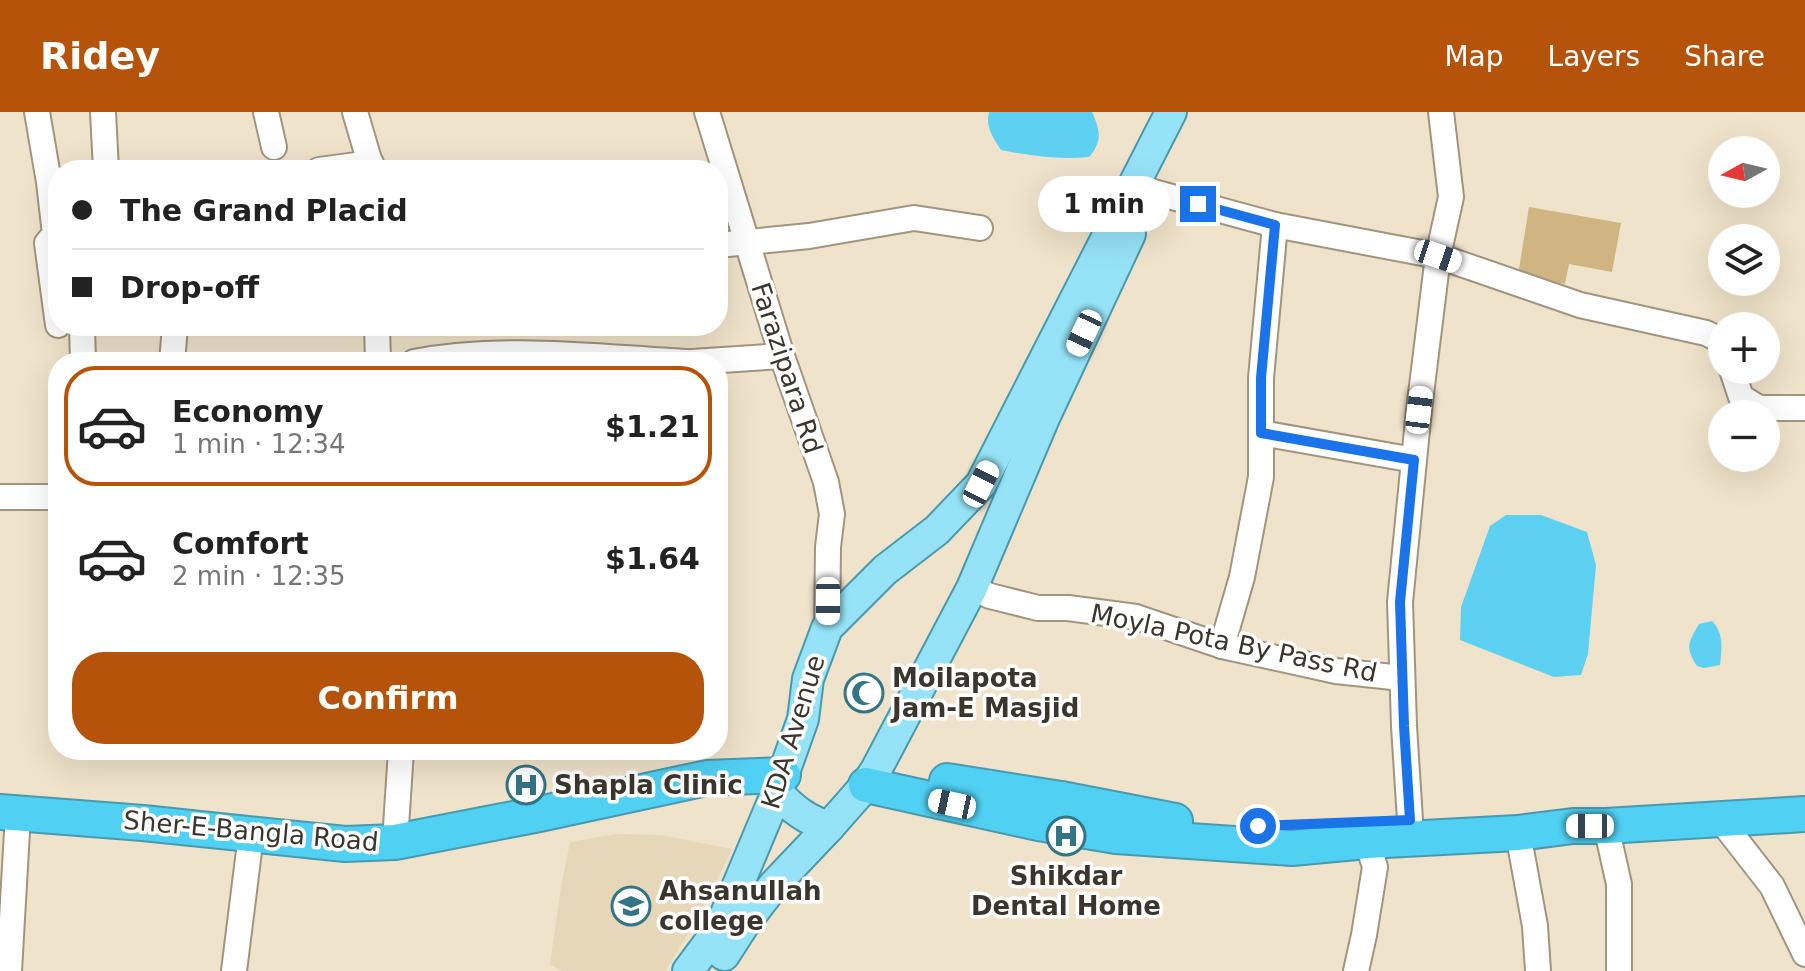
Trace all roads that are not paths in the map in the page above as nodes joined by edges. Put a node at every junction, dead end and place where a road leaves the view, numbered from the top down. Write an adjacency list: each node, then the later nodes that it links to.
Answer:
1 (37, 112): 13 (street)
2 (103, 112): 10 (street)
3 (266, 112): 9 (street)
4 (355, 112): 11 (street)
5 (707, 112): 12 (street, Farazipara Rd)
6 (1194, 112): 15 (main road)
7 (1441, 112): 20 (street)
8 (1162, 119): 30 (main road, KDA Avenue)
9 (274, 147)
10 (105, 160)
11 (370, 160)
12 (722, 160)
13 (48, 176)
14 (728, 181): 18 (street, Farazipara Rd)
15 (1150, 191): 16 (street); 31 (main road)
16 (1275, 225): 20 (street); 26 (street)
17 (980, 228): 18 (street)
18 (747, 244): 19 (street); 22 (street, Farazipara Rd)
19 (728, 245)
20 (1438, 256): 21 (street); 27 (street)
21 (1708, 334)
22 (782, 356): 23 (street); 33 (street, Farazipara Rd)
23 (728, 360)
24 (1737, 384): 25 (street)
25 (1805, 408)
26 (1261, 433): 27 (street); 34 (street)
27 (1414, 460): 35 (street)
28 (0, 497): 29 (street)
29 (48, 497)
30 (954, 512): 31 (main road); 33 (main road, KDA Avenue)
31 (993, 540): 32 (main road)
32 (972, 588): 34 (street, Moyla Pota By Pass Rd); 37 (main road)
33 (827, 628): 38 (main road, KDA Avenue)
34 (1222, 646): 35 (street, Moyla Pota By Pass Rd)
35 (1402, 678): 44 (street)
36 (400, 760): 50 (street)
37 (871, 778): 44 (highway); 46 (main road); 49 (highway)
38 (780, 783): 46 (main road); 50 (highway, Sher-E-Bangla Road); 51 (main road, KDA Avenue)
39 (1805, 792): 40 (highway)
40 (1651, 812): 43 (highway); 44 (highway); 45 (highway)
41 (9, 813): 48 (highway, Sher-E-Bangla Road); 53 (street)
42 (1805, 814): 43 (highway)
43 (1719, 818): 52 (street)
44 (1410, 820)
45 (1606, 826): 47 (highway); 58 (street)
46 (829, 827): 51 (main road)
47 (1518, 833): 49 (highway); 57 (street)
48 (251, 835): 50 (highway, Sher-E-Bangla Road); 54 (street)
49 (1367, 841): 56 (street)
50 (395, 842)
51 (723, 954): 55 (main road)
52 (1805, 954)
53 (9, 971)
54 (234, 971)
55 (688, 971)
56 (1356, 971)
57 (1538, 971)
58 (1619, 971)

